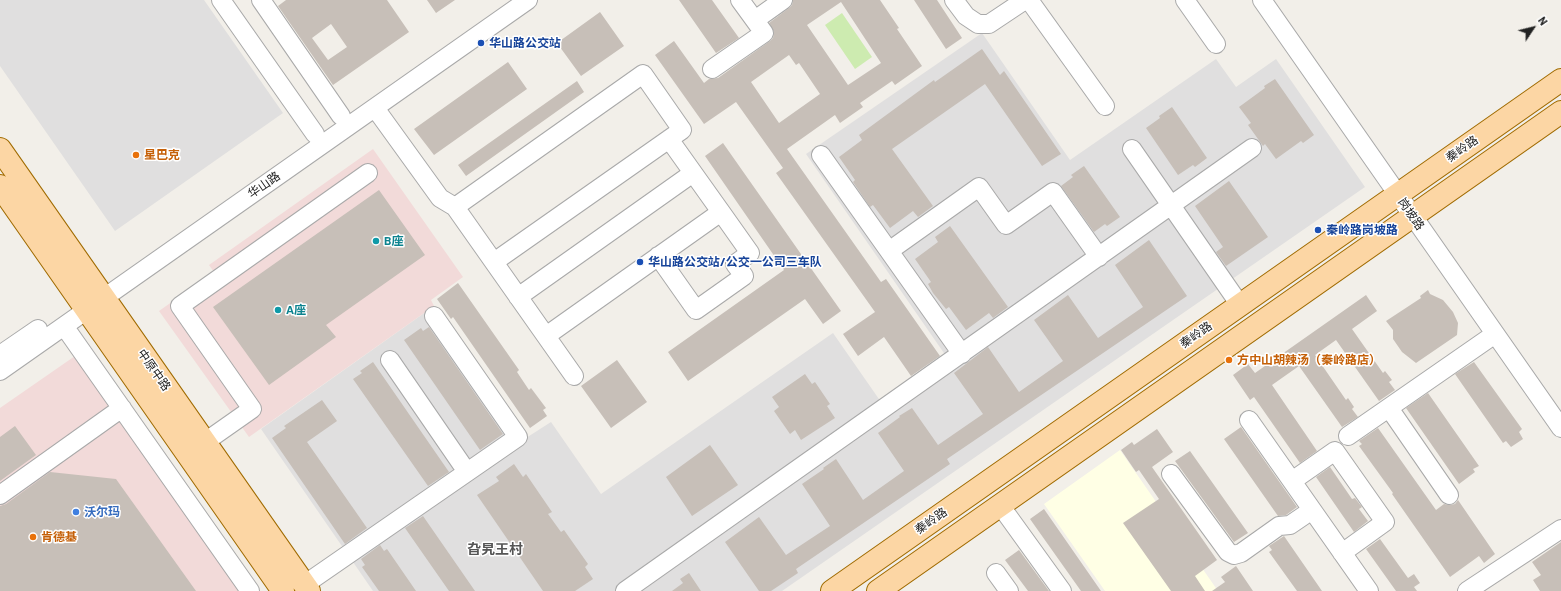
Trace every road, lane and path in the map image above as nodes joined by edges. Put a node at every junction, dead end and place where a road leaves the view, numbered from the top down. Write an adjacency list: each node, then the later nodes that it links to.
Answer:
1 (221, 0): 20 (street)
2 (261, 0): 19 (street)
3 (507, 0): 19 (street, 华山路)
4 (528, 0): 17 (street, 华山路)
5 (740, 0): 12 (street)
6 (784, 0): 12 (street)
7 (954, 0): 8 (street)
8 (1025, 0)
9 (1029, 0): 16 (street)
10 (1185, 0): 13 (street)
11 (1262, 0): 29 (street, 岗坡路)
12 (755, 20): 14 (street)
13 (1216, 44)
14 (712, 69)
15 (1561, 80): 29 (main road, 秦岭路)
16 (1105, 106)
17 (375, 108): 31 (street); 39 (street, 华山路)
18 (1561, 112): 33 (main road)
19 (341, 116): 20 (street, 华山路)
20 (315, 134): 39 (street, 华山路)
21 (669, 139): 27 (street); 31 (street); 37 (street)
22 (1252, 148): 30 (street)
23 (0, 149): 39 (main road, 中原中路)
24 (1132, 149): 30 (street)
25 (821, 155): 34 (street)
26 (368, 173): 55 (street)
27 (693, 173): 32 (street); 38 (street)
28 (0, 186): 39 (main road, 中原中路)
29 (1398, 194): 33 (street, 岗坡路); 40 (main road, 秦岭路)
30 (1172, 206): 36 (street); 40 (street)
31 (455, 207): 37 (street)
32 (721, 212): 35 (street); 35 (street)
33 (1413, 216): 43 (street, 岗坡路); 61 (main road)
34 (889, 251): 36 (street); 45 (street)
35 (658, 256): 44 (street)
36 (1099, 257): 45 (street)
37 (494, 262): 38 (street)
38 (518, 297): 44 (street)
39 (92, 299): 42 (street, 华山路); 46 (street, 华山路); 55 (main road, 中原中路); 68 (main road, 中原中路)
40 (1240, 305): 70 (main road, 秦岭路)
41 (434, 316): 56 (street)
42 (64, 326): 48 (street, 华山路); 50 (street)
43 (1495, 334): 51 (street); 52 (street, 岗坡路)
44 (546, 336): 49 (street)
45 (962, 354): 69 (street)
46 (0, 355)
47 (390, 360): 56 (street)
48 (0, 371)
49 (574, 376)
50 (122, 408): 59 (street); 67 (street)
51 (1389, 408): 54 (street); 60 (street)
52 (1558, 417)
53 (1249, 420): 58 (street)
54 (1348, 436)
55 (205, 442): 66 (main road, 中原中路)
56 (467, 472): 66 (street)
57 (1171, 474): 62 (street)
58 (1292, 481): 62 (street); 64 (street)
59 (0, 494)
60 (1449, 495)
61 (1000, 505): 71 (main road); 73 (street)
62 (1312, 510): 64 (street)
63 (1561, 529): 75 (street)
64 (1342, 553): 74 (street)
65 (996, 573): 72 (street)
66 (306, 588)
67 (250, 591)
68 (283, 591)
69 (625, 591)
70 (832, 591)
71 (878, 591)
72 (1009, 591)
73 (1062, 591)
74 (1369, 591)
75 (1467, 591)

